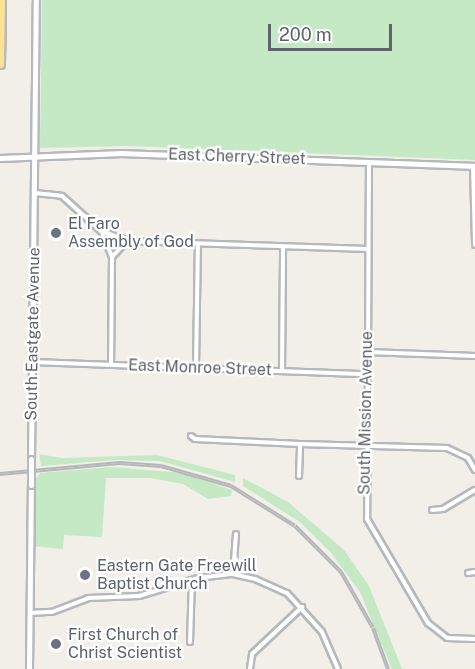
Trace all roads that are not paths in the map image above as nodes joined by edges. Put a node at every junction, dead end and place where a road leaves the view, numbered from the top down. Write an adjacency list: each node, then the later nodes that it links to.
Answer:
1 (1, 0): 3 (highway)
2 (36, 0): 4 (street, South Eastgate Avenue)
3 (0, 64)
4 (35, 156): 5 (street, East Cherry Street); 6 (street, East Cherry Street); 8 (street, South Eastgate Avenue)
5 (0, 158)
6 (369, 162): 7 (street, East Cherry Street); 15 (street, South Mission Avenue)
7 (474, 166): 9 (street)
8 (35, 193): 10 (street); 19 (street, South Eastgate Avenue)
9 (474, 206): 13 (street)
10 (101, 231): 11 (street); 16 (street)
11 (128, 241): 12 (street); 16 (street)
12 (198, 244): 14 (street); 21 (street)
13 (475, 245)
14 (283, 247): 15 (street); 22 (street)
15 (368, 249): 17 (street, South Mission Avenue)
16 (112, 257): 20 (street)
17 (368, 352): 18 (street); 23 (street, South Mission Avenue)
18 (475, 356)
19 (32, 362): 20 (street, East Monroe Street); 37 (street, South Eastgate Avenue, bridge)
20 (111, 364): 21 (street, East Monroe Street)
21 (196, 368): 22 (street, East Monroe Street)
22 (282, 371): 23 (street, East Monroe Street)
23 (367, 374): 26 (street, South Mission Avenue)
24 (191, 436): 25 (street)
25 (300, 444): 26 (street); 28 (street)
26 (366, 447): 27 (street); 38 (street, South Mission Avenue)
27 (474, 467)
28 (299, 476)
29 (475, 490): 30 (street)
30 (432, 510)
31 (236, 534): 34 (street)
32 (475, 572): 33 (street)
33 (468, 573)
34 (233, 574): 35 (street); 36 (street)
35 (192, 580): 37 (street); 39 (street)
36 (302, 607): 41 (street); 42 (street)
37 (30, 614): 40 (street, South Eastgate Avenue)
38 (475, 639)
39 (190, 642)
40 (28, 669)
41 (250, 669)
42 (338, 669)

